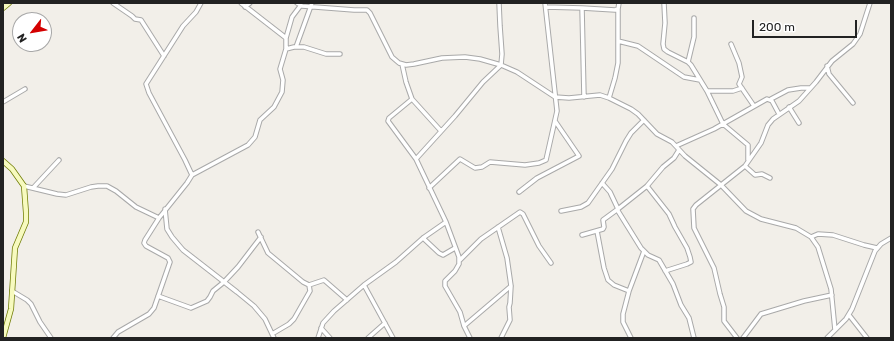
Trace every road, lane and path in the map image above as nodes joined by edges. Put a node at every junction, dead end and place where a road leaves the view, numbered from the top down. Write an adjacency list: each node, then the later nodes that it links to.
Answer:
1 (9, 3): 14 (street)
2 (113, 3): 24 (street)
3 (201, 3): 24 (street)
4 (241, 3): 13 (street)
5 (250, 3): 13 (street)
6 (499, 3): 27 (street)
7 (619, 3): 16 (street)
8 (664, 3): 25 (street)
9 (870, 3): 28 (street)
10 (299, 4): 11 (street); 18 (street)
11 (311, 5): 21 (street); 26 (street)
12 (545, 5): 15 (street); 34 (street)
13 (245, 7): 18 (street)
14 (3, 8)
15 (582, 8): 16 (street); 35 (street)
16 (618, 9): 19 (street)
17 (694, 18): 25 (street)
18 (286, 38): 22 (street)
19 (618, 41): 29 (street); 36 (street)
20 (731, 44): 30 (street)
21 (296, 47): 22 (street); 23 (street)
22 (286, 49): 56 (street)
23 (340, 54)
24 (164, 56): 56 (street)
25 (688, 62): 29 (street)
26 (402, 64): 27 (street); 37 (street)
27 (501, 65): 34 (street); 48 (street)
28 (827, 66): 31 (street); 40 (street)
29 (700, 80): 33 (street)
30 (742, 88): 33 (street); 41 (street)
31 (810, 88): 38 (street); 42 (street)
32 (26, 89): 39 (street)
33 (707, 91): 47 (street)
34 (555, 97): 35 (street); 45 (street)
35 (584, 97): 36 (street)
36 (609, 98): 44 (street)
37 (412, 99): 48 (street); 51 (street)
38 (771, 99): 41 (street); 43 (street)
39 (3, 102)
40 (853, 103)
41 (754, 106): 47 (street)
42 (789, 107): 43 (street); 46 (street)
43 (778, 114): 54 (street)
44 (644, 120): 49 (street); 58 (street)
45 (555, 121): 63 (street); 64 (street)
46 (799, 123)
47 (723, 124): 49 (street); 54 (street)
48 (441, 131): 51 (street)
49 (676, 146): 50 (street)
50 (679, 150): 59 (street); 61 (street)
51 (416, 159): 63 (street)
52 (59, 160): 62 (street)
53 (3, 161): 60 (street)
54 (748, 161): 55 (street)
55 (744, 166): 57 (street); 59 (street)
56 (192, 175): 66 (street)
57 (770, 178)
58 (602, 184): 65 (street); 67 (street)
59 (721, 185): 75 (street); 110 (street)
60 (24, 186): 62 (street); 88 (street)
61 (647, 186): 65 (street); 83 (street)
62 (34, 188): 68 (street)
63 (429, 188): 69 (street)
64 (519, 192)
65 (618, 209): 71 (street); 80 (street)
66 (165, 210): 68 (street); 84 (street)
67 (561, 211)
68 (159, 218): 91 (street)
69 (446, 222): 76 (street); 78 (street)
70 (498, 228): 81 (street); 82 (street); 87 (street)
71 (597, 231): 73 (street); 89 (street)
72 (258, 232): 74 (street)
73 (582, 235)
74 (261, 237): 84 (street); 85 (street)
75 (811, 237): 79 (street); 90 (street)
76 (423, 238): 78 (street); 86 (street)
77 (891, 238): 79 (street)
78 (455, 248): 81 (street)
79 (877, 248): 93 (street)
80 (644, 251): 83 (street); 89 (street)
81 (460, 260): 95 (street)
82 (551, 263)
83 (665, 271): 109 (street)
84 (224, 282): 91 (street); 98 (street)
85 (309, 284): 92 (street); 98 (street)
86 (364, 285): 92 (street); 94 (street)
87 (511, 286): 95 (street); 107 (street)
88 (12, 291): 99 (street); 100 (street)
89 (629, 291): 108 (street)
90 (832, 295): 97 (street); 111 (street)
91 (158, 296): 101 (street)
92 (347, 300): 96 (street)
93 (849, 315): 97 (street); 113 (street)
94 (385, 323): 104 (street); 105 (street)
95 (464, 326): 106 (street)
96 (321, 328): 102 (street); 103 (street)
97 (836, 330): 112 (street)
98 (273, 336)
99 (3, 338)
100 (51, 338)
101 (113, 338)
102 (318, 338)
103 (330, 338)
104 (368, 338)
105 (393, 338)
106 (470, 338)
107 (501, 338)
108 (631, 338)
109 (694, 338)
110 (736, 338)
111 (743, 338)
112 (827, 338)
113 (867, 338)

